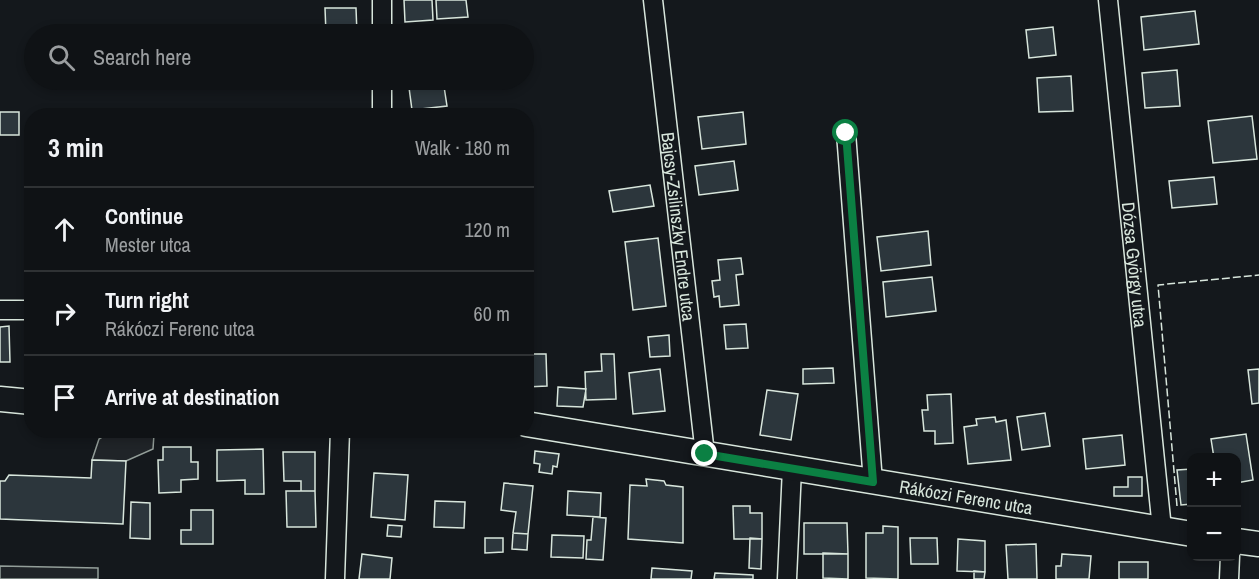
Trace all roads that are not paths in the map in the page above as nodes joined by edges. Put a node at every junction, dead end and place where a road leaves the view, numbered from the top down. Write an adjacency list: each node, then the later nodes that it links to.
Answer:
1 (382, 0): 4 (street)
2 (653, 0): 14 (street, Bajcsy-Zsilinszky Endre utca)
3 (1108, 0): 17 (street, Dózsa György utca)
4 (382, 24)
5 (382, 90): 6 (street)
6 (382, 108)
7 (846, 133): 16 (street)
8 (0, 310): 9 (street)
9 (24, 310)
10 (0, 399): 11 (main road)
11 (24, 401)
12 (534, 425): 14 (main road, Rákóczi Ferenc utca)
13 (340, 438): 22 (street)
14 (705, 454): 15 (main road, Rákóczi Ferenc utca)
15 (792, 468): 16 (main road, Rákóczi Ferenc utca); 23 (street)
16 (873, 482): 17 (main road, Rákóczi Ferenc utca)
17 (1161, 529): 18 (main road, Rákóczi Ferenc utca)
18 (1187, 533)
19 (1241, 542): 20 (main road)
20 (1259, 544)
21 (1230, 561): 24 (street)
22 (335, 579)
23 (787, 579)
24 (1229, 579)

